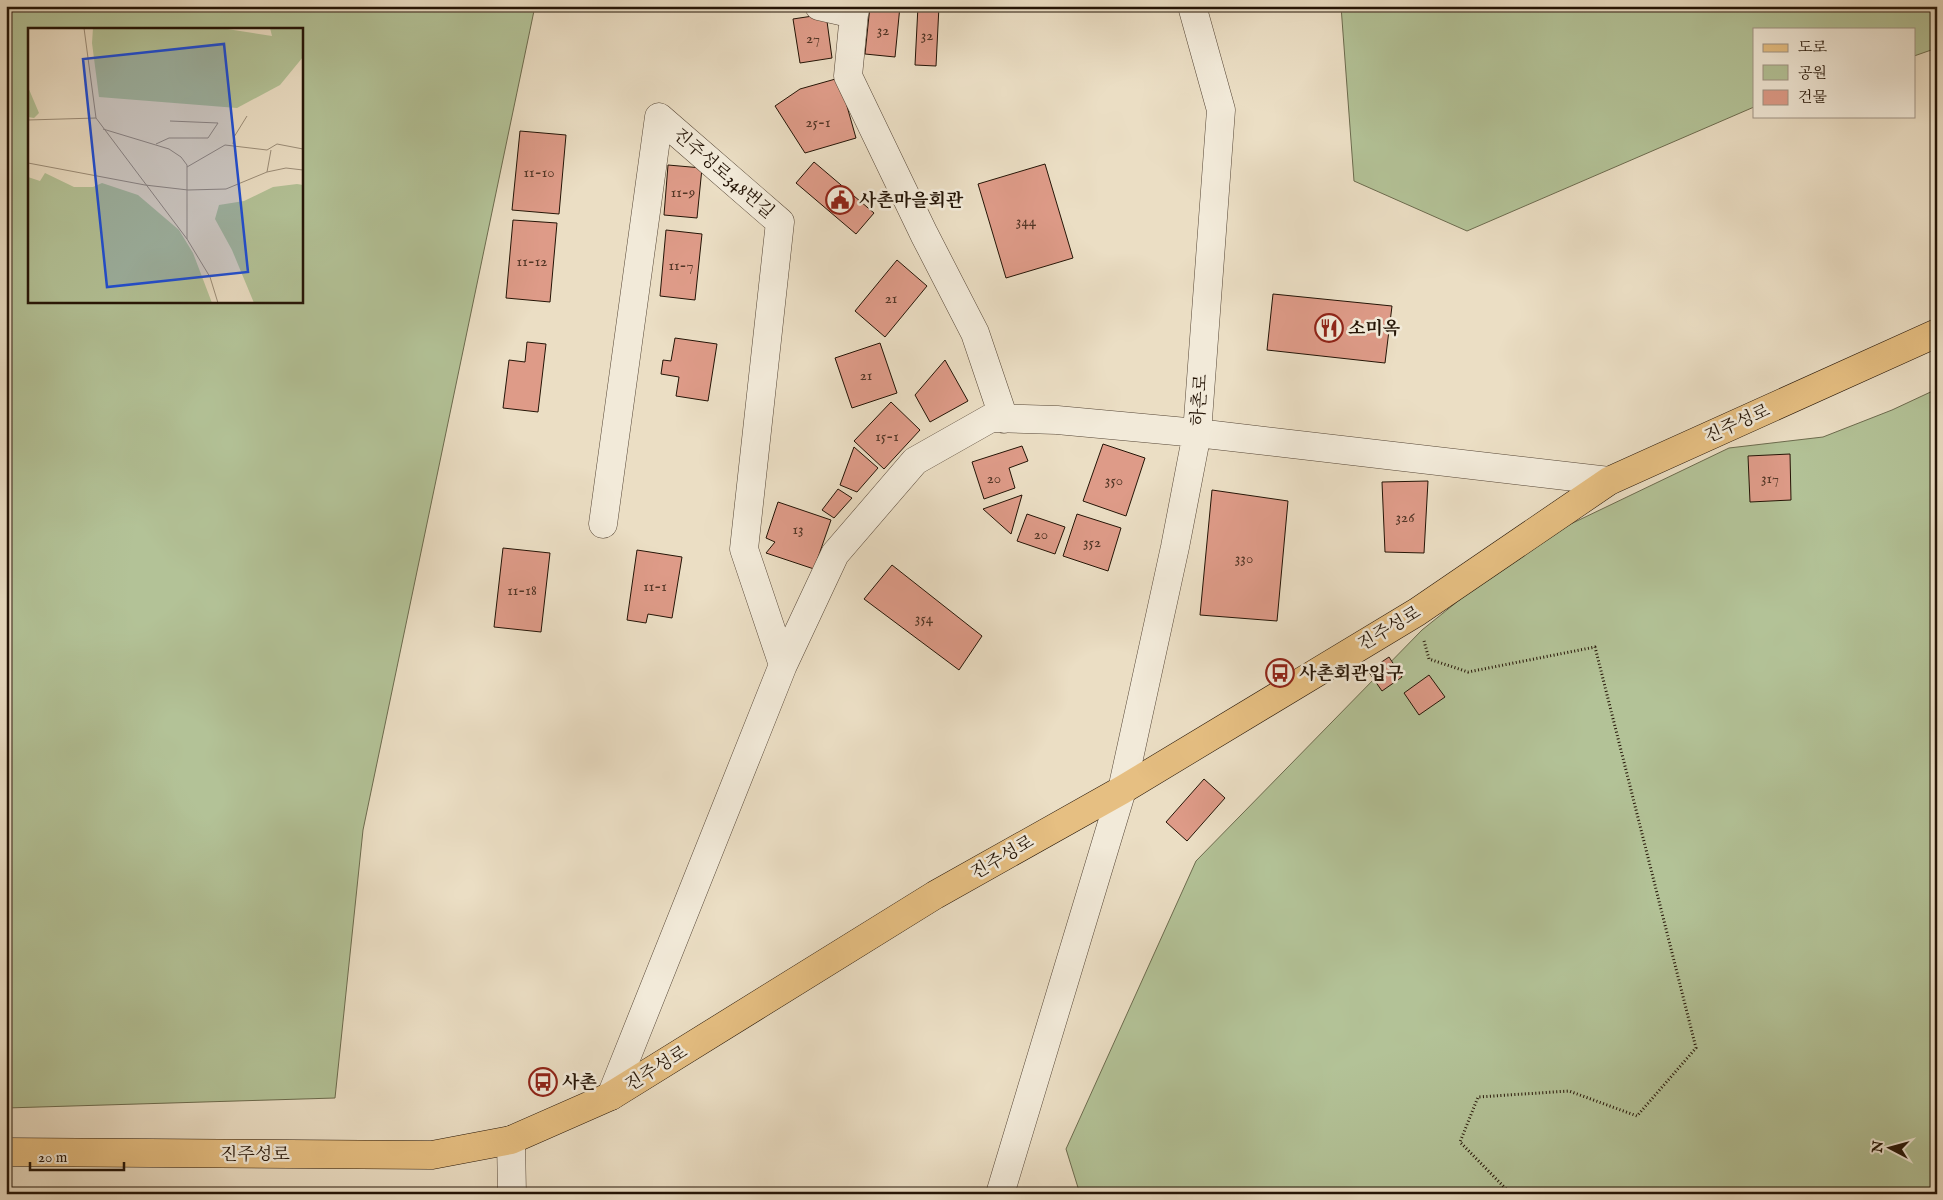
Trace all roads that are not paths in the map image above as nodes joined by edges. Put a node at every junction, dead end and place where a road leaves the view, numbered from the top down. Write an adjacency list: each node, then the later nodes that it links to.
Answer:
1 (819, 6): 3 (street)
2 (1192, 6): 6 (street, 하촌로)
3 (855, 10): 5 (street)
4 (1937, 333): 7 (main road, 진주성로)
5 (1004, 419): 6 (street); 9 (street)
6 (1197, 433): 7 (street); 10 (street, 하촌로)
7 (1609, 481): 10 (main road, 진주성로)
8 (603, 524): 9 (street, 진주성로348번길)
9 (783, 665): 11 (street)
10 (1122, 790): 11 (main road, 진주성로); 15 (street, 하촌로)
11 (611, 1096): 12 (main road, 진주성로)
12 (511, 1140): 13 (main road, 진주성로); 14 (street)
13 (6, 1152)
14 (512, 1194)
15 (1000, 1194)

